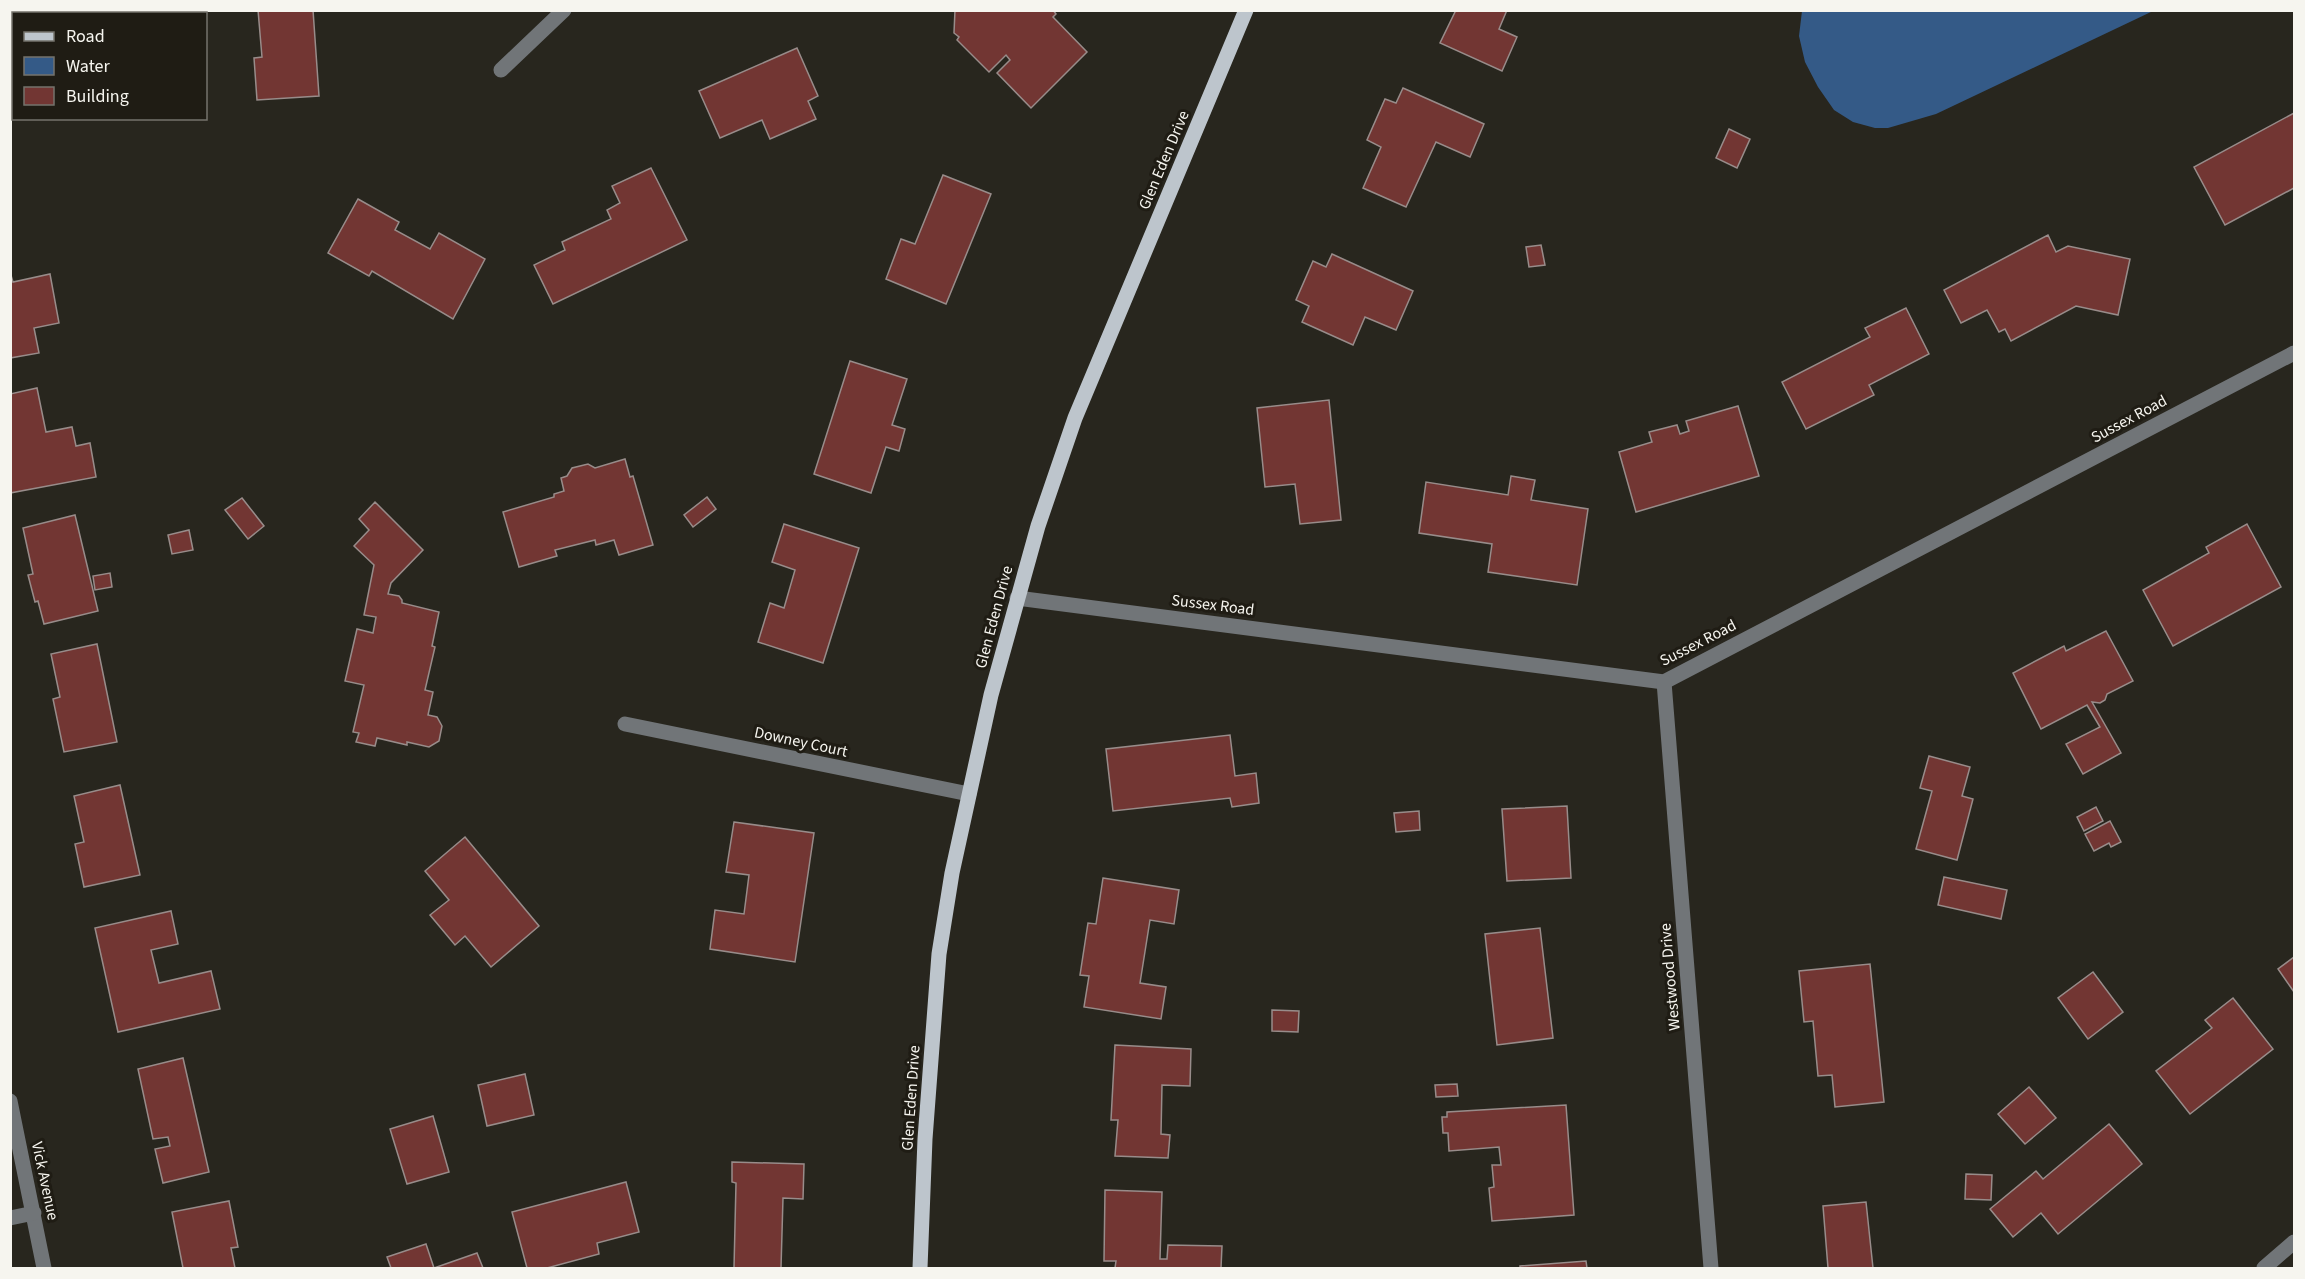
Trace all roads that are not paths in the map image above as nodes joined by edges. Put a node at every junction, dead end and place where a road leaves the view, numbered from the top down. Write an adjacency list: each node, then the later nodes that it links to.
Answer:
1 (564, 10): 3 (street)
2 (1246, 10): 5 (main road, Glen Eden Drive)
3 (501, 70)
4 (2295, 352): 6 (street, Sussex Road)
5 (1017, 598): 6 (street, Sussex Road); 8 (main road, Glen Eden Drive)
6 (1664, 682): 15 (street, Westwood Drive)
7 (626, 724): 8 (street, Downey Court)
8 (969, 794): 14 (main road, Glen Eden Drive)
9 (10, 1101): 10 (street, Vick Avenue)
10 (34, 1213): 11 (street); 13 (street, Vick Avenue)
11 (10, 1218)
12 (2295, 1242): 16 (street)
13 (44, 1269)
14 (920, 1269)
15 (1711, 1269)
16 (2264, 1269)

